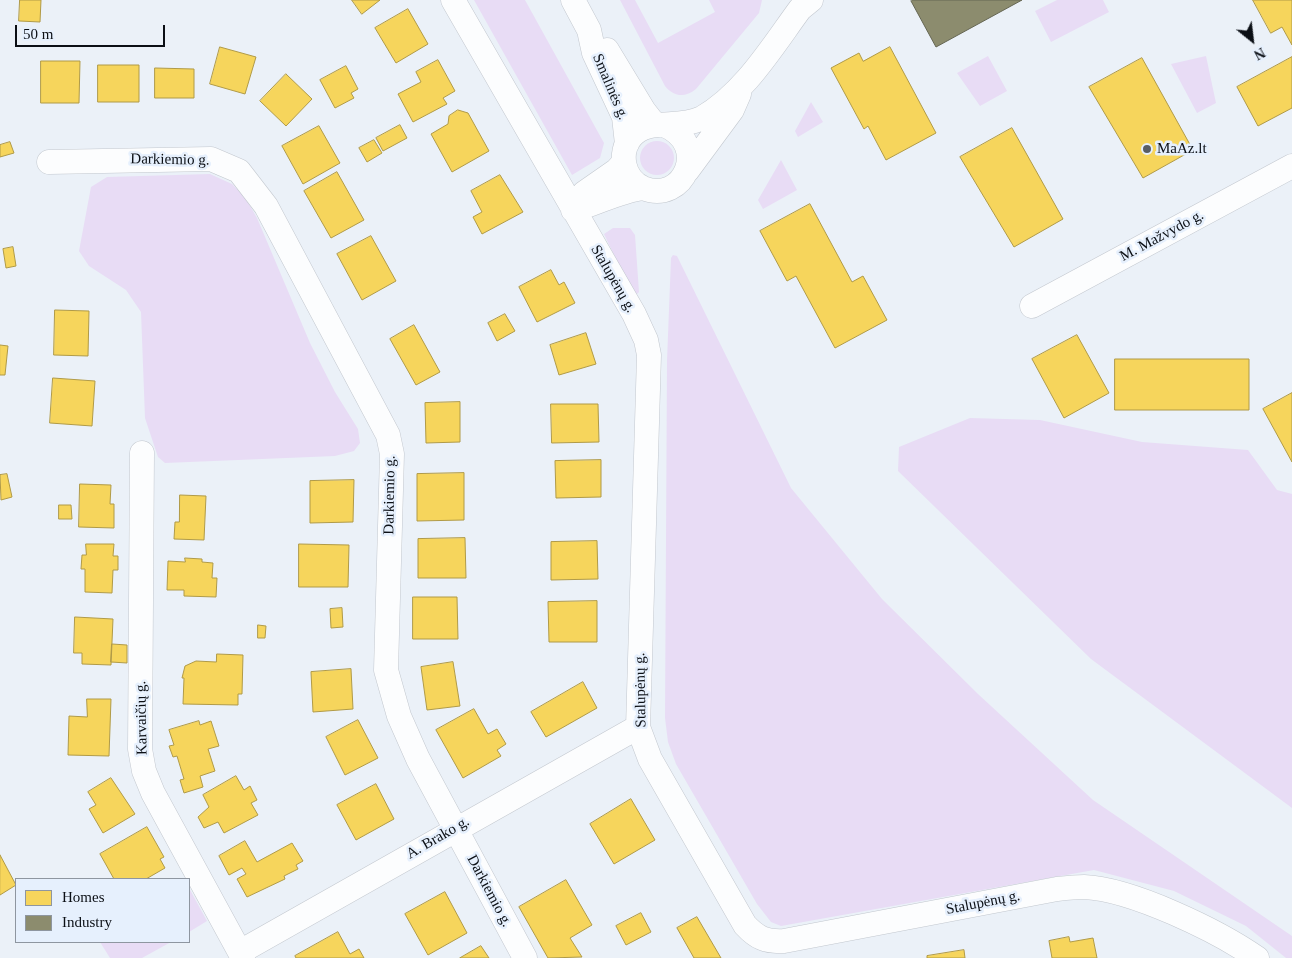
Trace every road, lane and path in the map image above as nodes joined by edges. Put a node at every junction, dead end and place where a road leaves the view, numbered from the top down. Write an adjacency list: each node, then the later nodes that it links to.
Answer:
1 (453, 0): 12 (street, Stalupėnų g.)
2 (573, 0): 4 (street, Smalinės g.)
3 (811, 0): 5 (street)
4 (589, 30): 6 (street, Smalinės g.); 7 (street, Smalinės g.)
5 (742, 86): 6 (street); 10 (street)
6 (660, 125): 7 (street); 10 (street)
7 (625, 153): 11 (street); 12 (street)
8 (49, 162): 16 (street, Darkiemio g.)
9 (1292, 166): 13 (street, M. Mažvydo g.)
10 (687, 171): 11 (street)
11 (643, 188): 12 (street)
12 (573, 210): 15 (street, Stalupėnų g.)
13 (1032, 306)
14 (142, 453): 17 (street, Karvaičių g.)
15 (638, 726): 16 (street, A. Brako g.); 19 (street, Stalupėnų g.)
16 (456, 828): 17 (street, A. Brako g.); 18 (street, Darkiemio g.)
17 (241, 955)
18 (525, 958)
19 (1258, 958)

